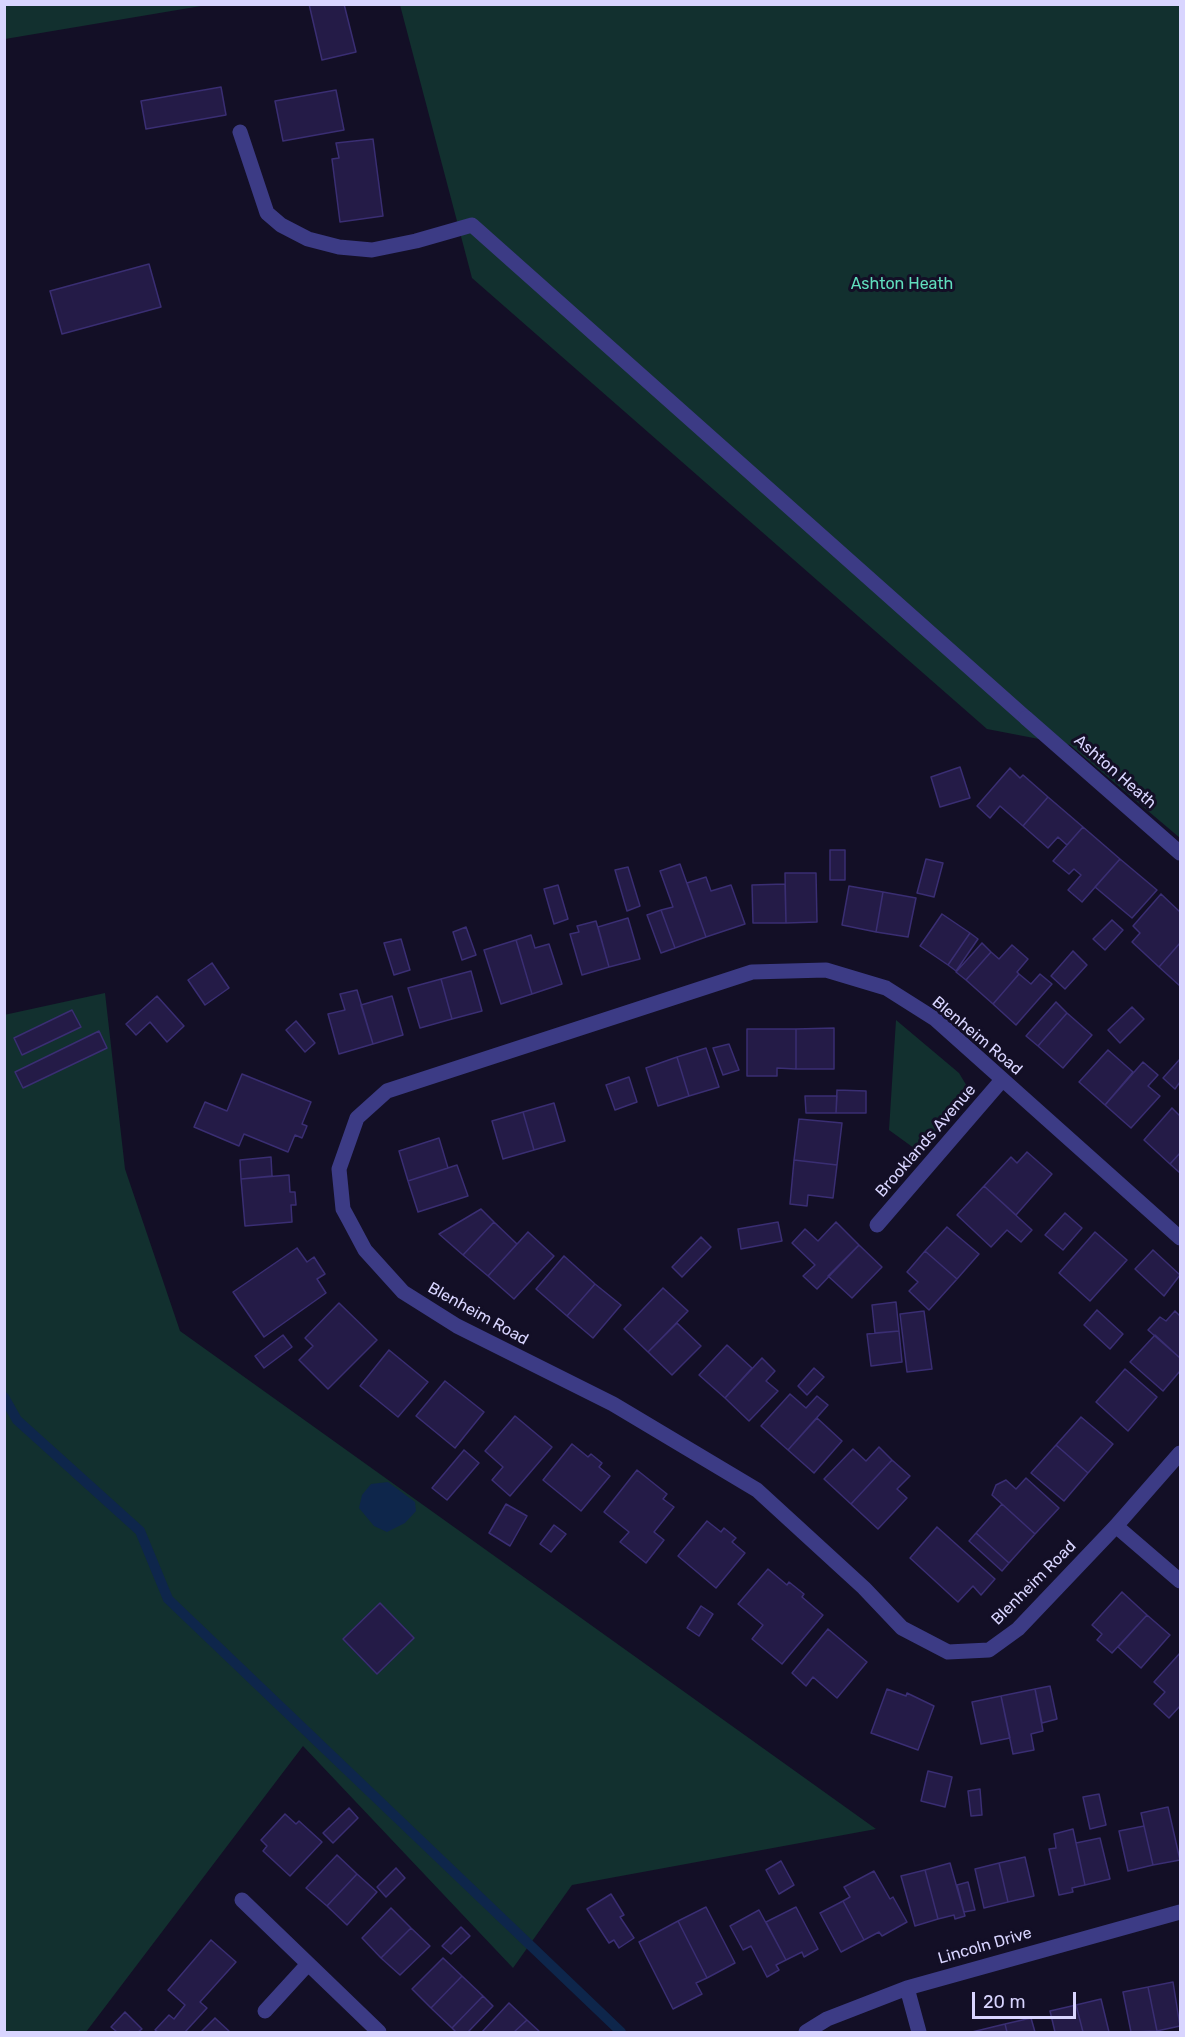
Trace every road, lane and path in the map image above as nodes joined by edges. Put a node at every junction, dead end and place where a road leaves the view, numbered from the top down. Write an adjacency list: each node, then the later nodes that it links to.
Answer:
1 (240, 132): 2 (street, Ashton Heath)
2 (1180, 853)
3 (1002, 1080): 4 (street, Brooklands Avenue); 5 (street, Blenheim Road); 7 (street, Blenheim Road)
4 (877, 1225)
5 (1180, 1238)
6 (1180, 1453): 7 (street, Blenheim Road)
7 (1116, 1527): 8 (street)
8 (1180, 1581)
9 (242, 1900): 11 (street)
10 (1180, 1912): 12 (street, Lincoln Drive)
11 (308, 1965): 13 (street); 14 (street)
12 (907, 1988): 15 (street, Lincoln Drive); 16 (street)
13 (265, 2011)
14 (379, 2032)
15 (806, 2032)
16 (919, 2032)

